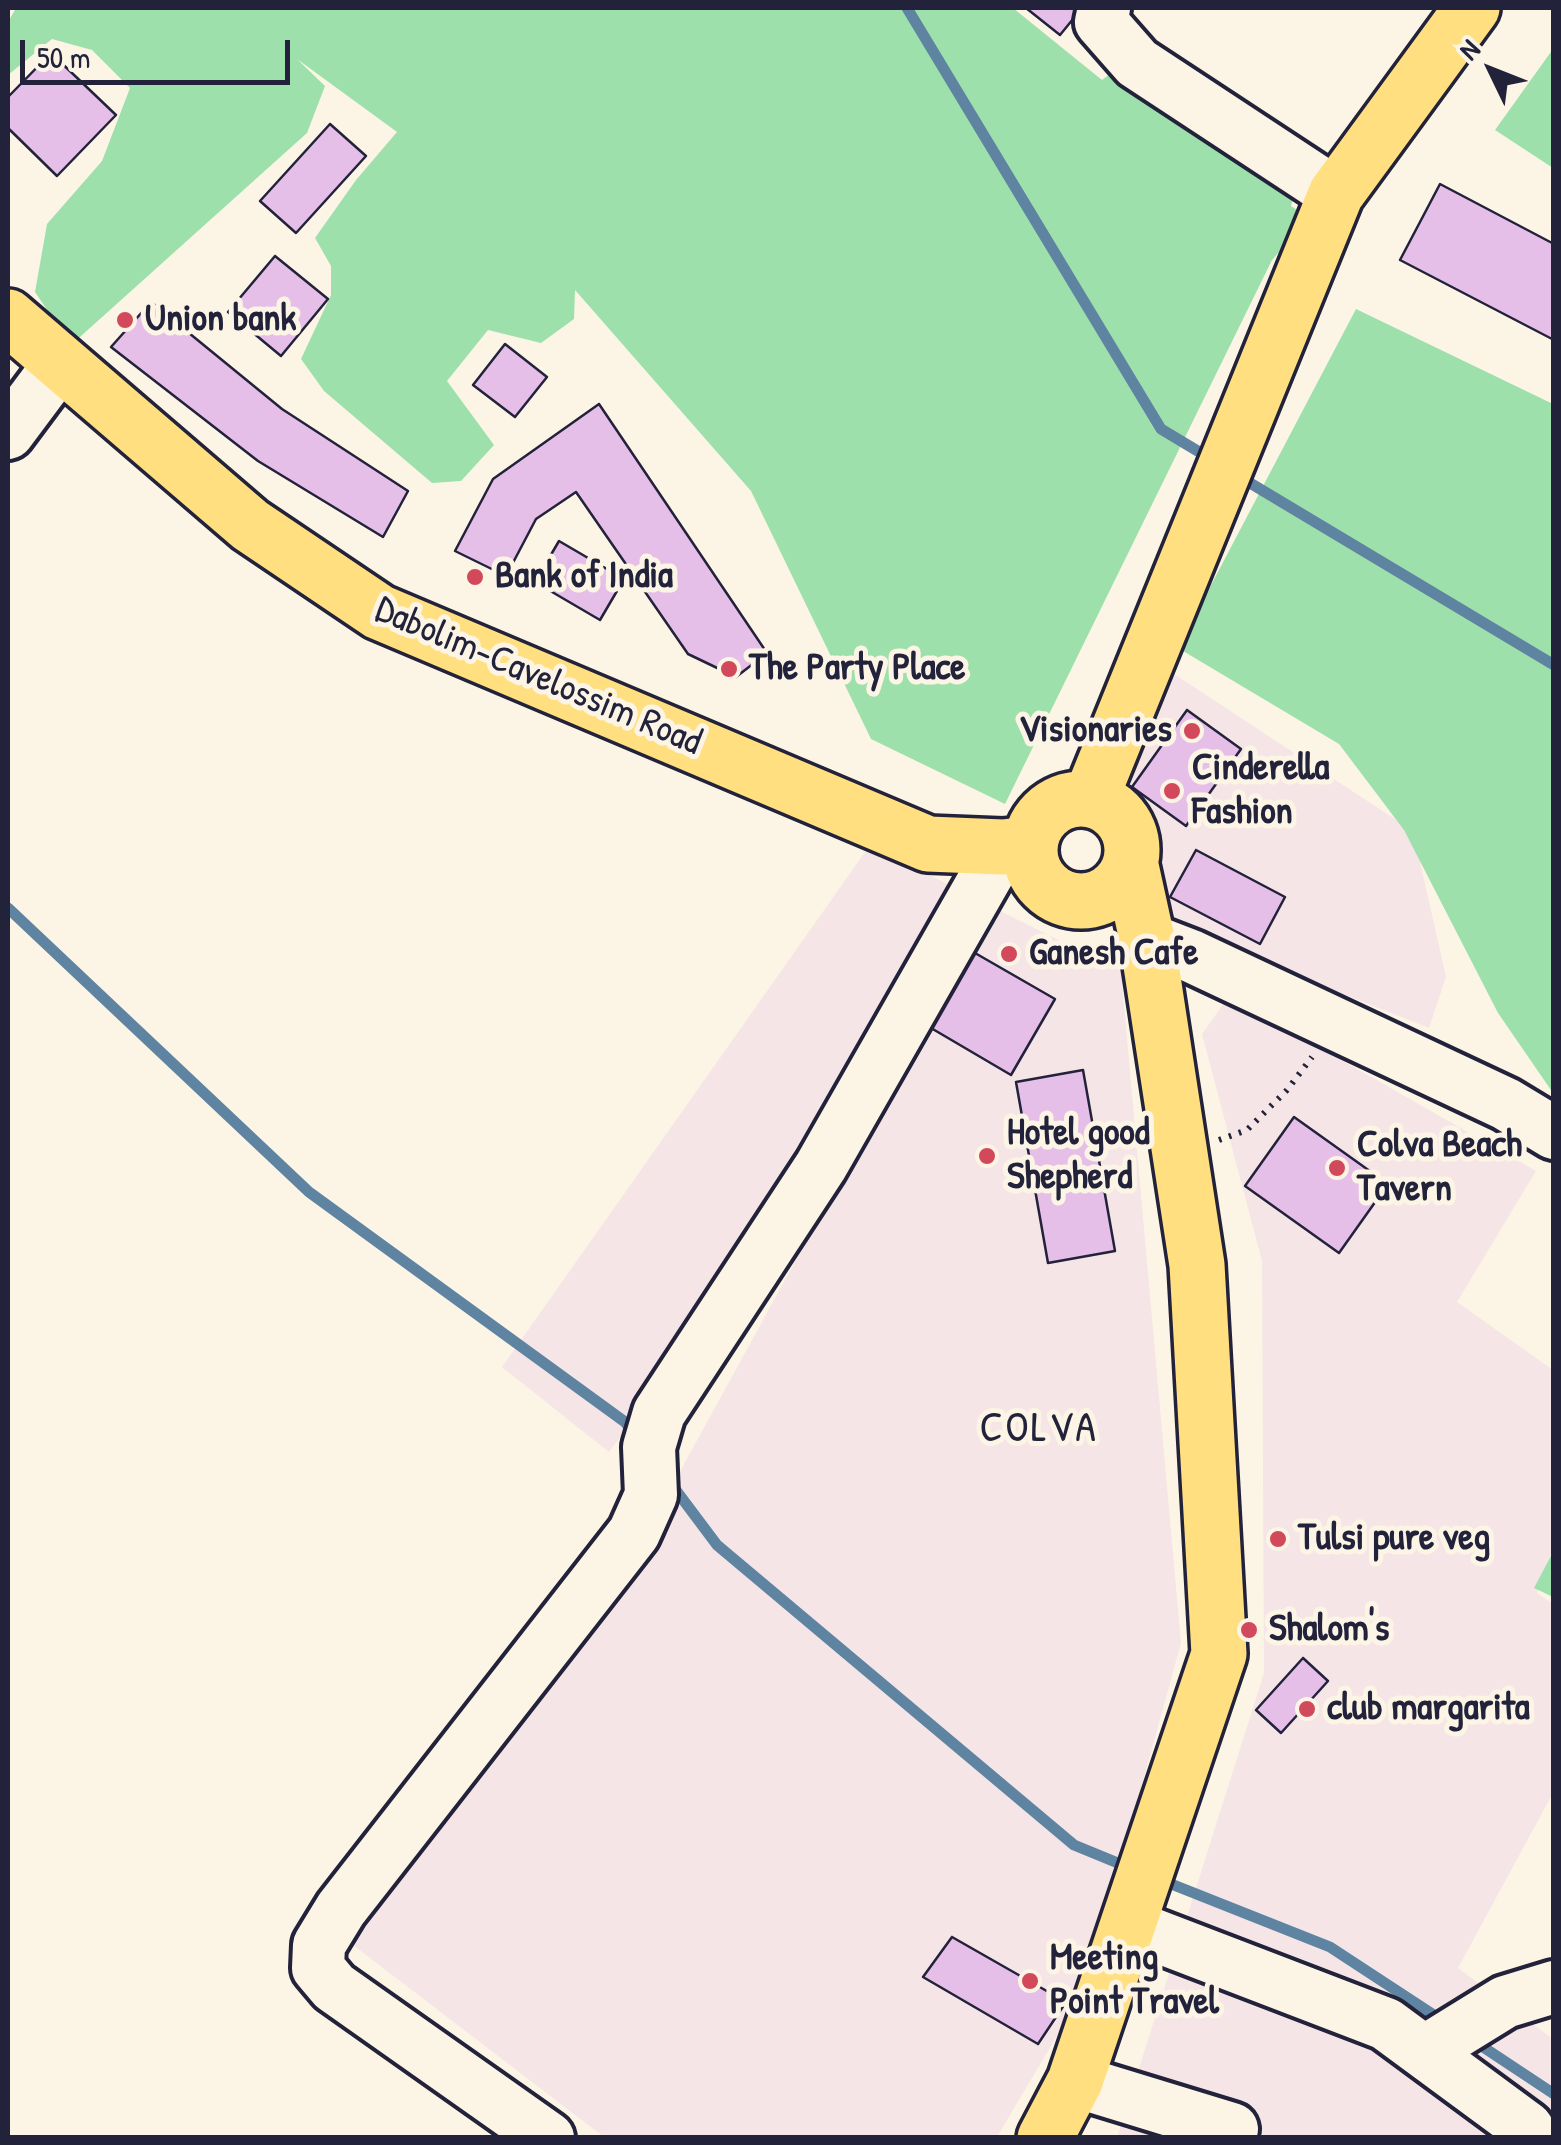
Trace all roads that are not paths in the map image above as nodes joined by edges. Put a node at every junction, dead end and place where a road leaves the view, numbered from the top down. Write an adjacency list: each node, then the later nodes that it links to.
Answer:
1 (1104, 8): 3 (street)
2 (1472, 8): 3 (main road)
3 (1336, 194): 7 (main road)
4 (8, 317): 5 (main road, Dabolim-Cavelossim Road)
5 (61, 362): 6 (street); 8 (main road, Dabolim-Cavelossim Road)
6 (8, 433)
7 (1090, 800): 8 (main road); 9 (main road)
8 (1017, 846): 10 (main road); 18 (street)
9 (1130, 866): 10 (main road); 11 (main road)
10 (1086, 902): 11 (main road)
11 (1147, 939): 12 (street); 13 (main road)
12 (1554, 1133)
13 (1128, 1924): 15 (street); 16 (main road)
14 (1554, 1987): 15 (street)
15 (1424, 2052): 20 (street)
16 (1075, 2081): 17 (street); 19 (main road)
17 (1232, 2129)
18 (548, 2138)
19 (1045, 2138)
20 (1534, 2138)

